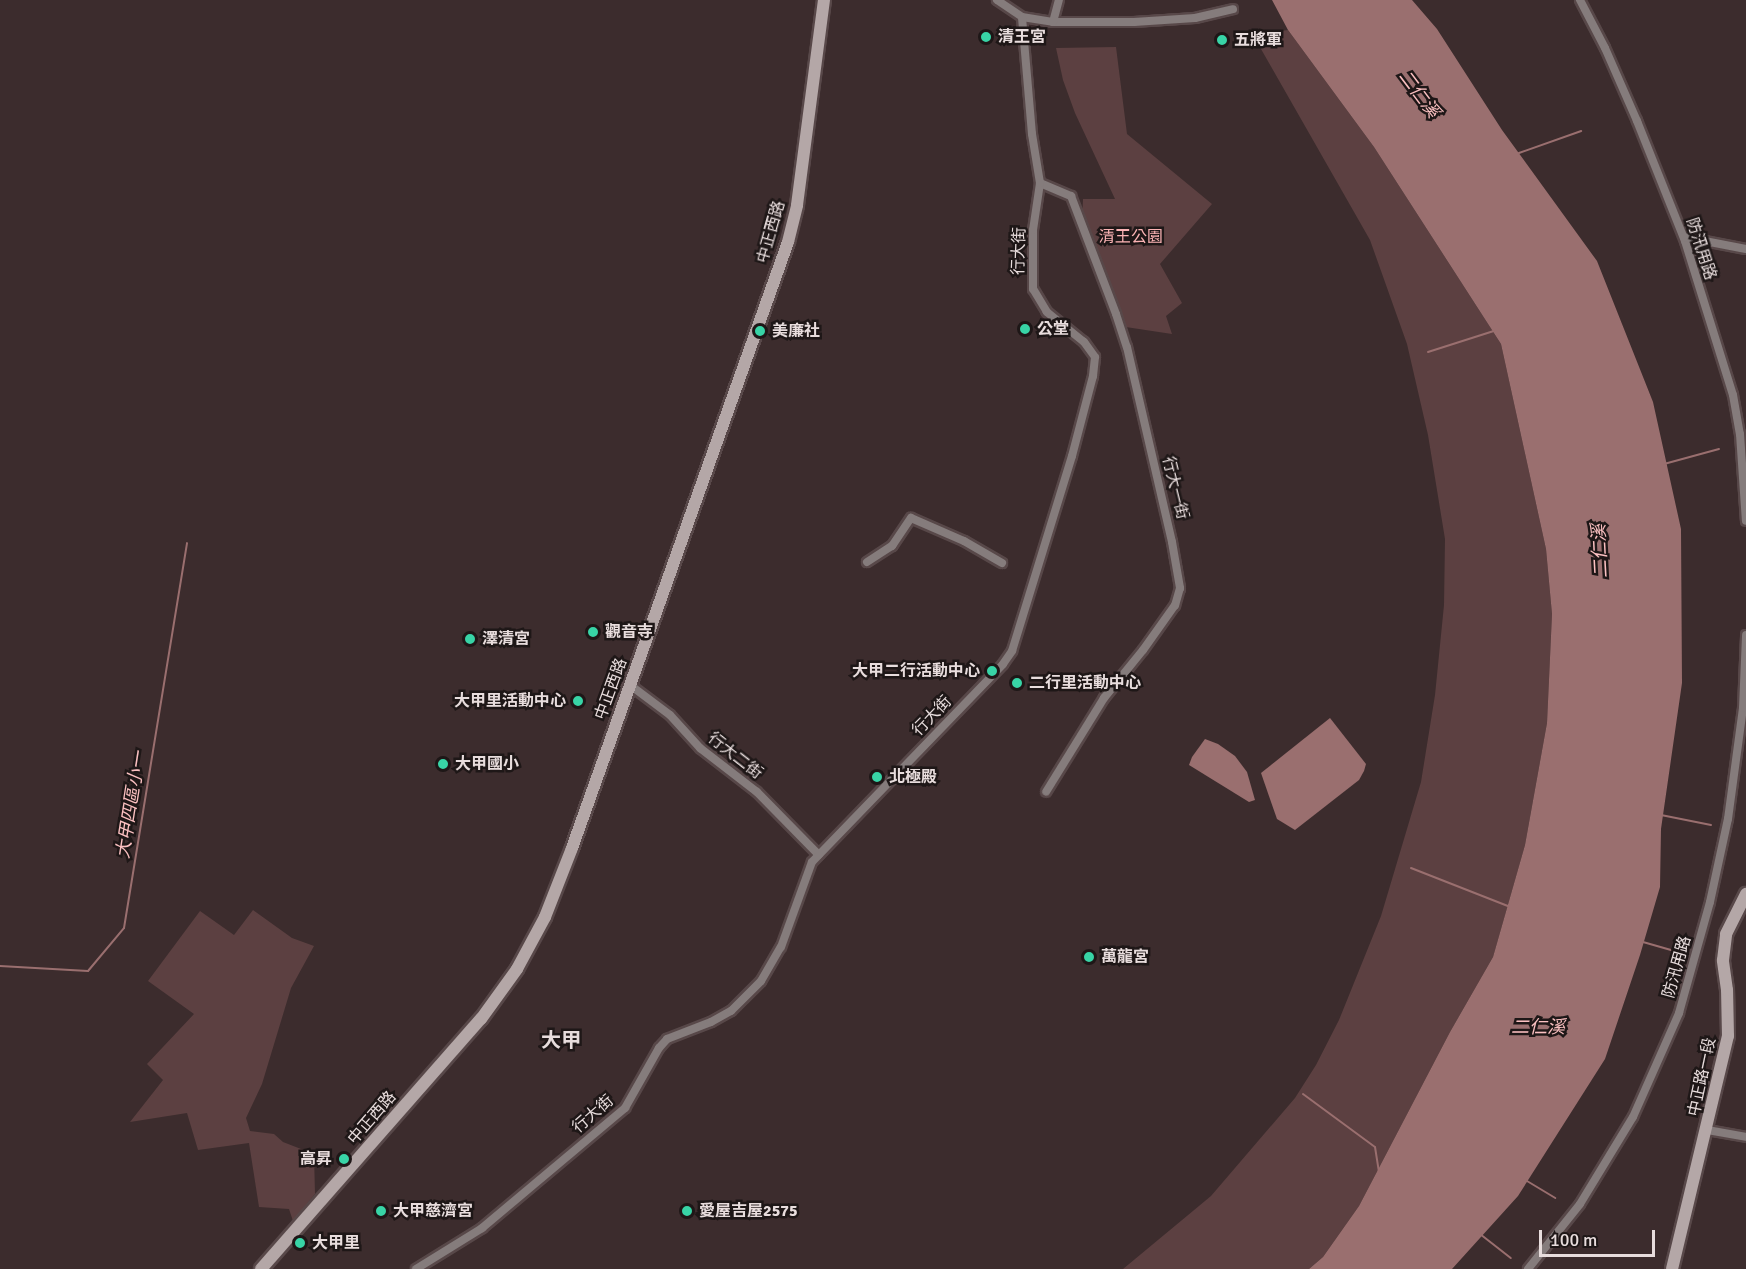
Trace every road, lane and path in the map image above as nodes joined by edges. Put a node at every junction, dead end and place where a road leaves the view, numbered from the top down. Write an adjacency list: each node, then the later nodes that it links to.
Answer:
1 (824, 0): 15 (street, 中正西路)
2 (997, 0): 6 (street)
3 (1059, 0): 7 (street)
4 (1580, 0): 9 (street, 防汛用路)
5 (1233, 9): 7 (street)
6 (1022, 17): 7 (street); 8 (street, 行大街)
7 (1053, 22)
8 (1040, 183): 16 (street, 行大一街); 17 (street, 行大街)
9 (1684, 237): 10 (street); 11 (street, 防汛用路)
10 (1746, 249)
11 (1746, 521)
12 (867, 562): 13 (street)
13 (1002, 563)
14 (1746, 635): 23 (street, 防汛用路)
15 (630, 685): 17 (street, 行大二街); 21 (street, 中正西路)
16 (1046, 792)
17 (819, 855): 22 (street, 行大街)
18 (1746, 894): 19 (street, 中正路一段)
19 (1707, 1130): 20 (street); 24 (street, 中正路一段)
20 (1746, 1137)
21 (261, 1269)
22 (416, 1269)
23 (1528, 1269)
24 (1672, 1269)

